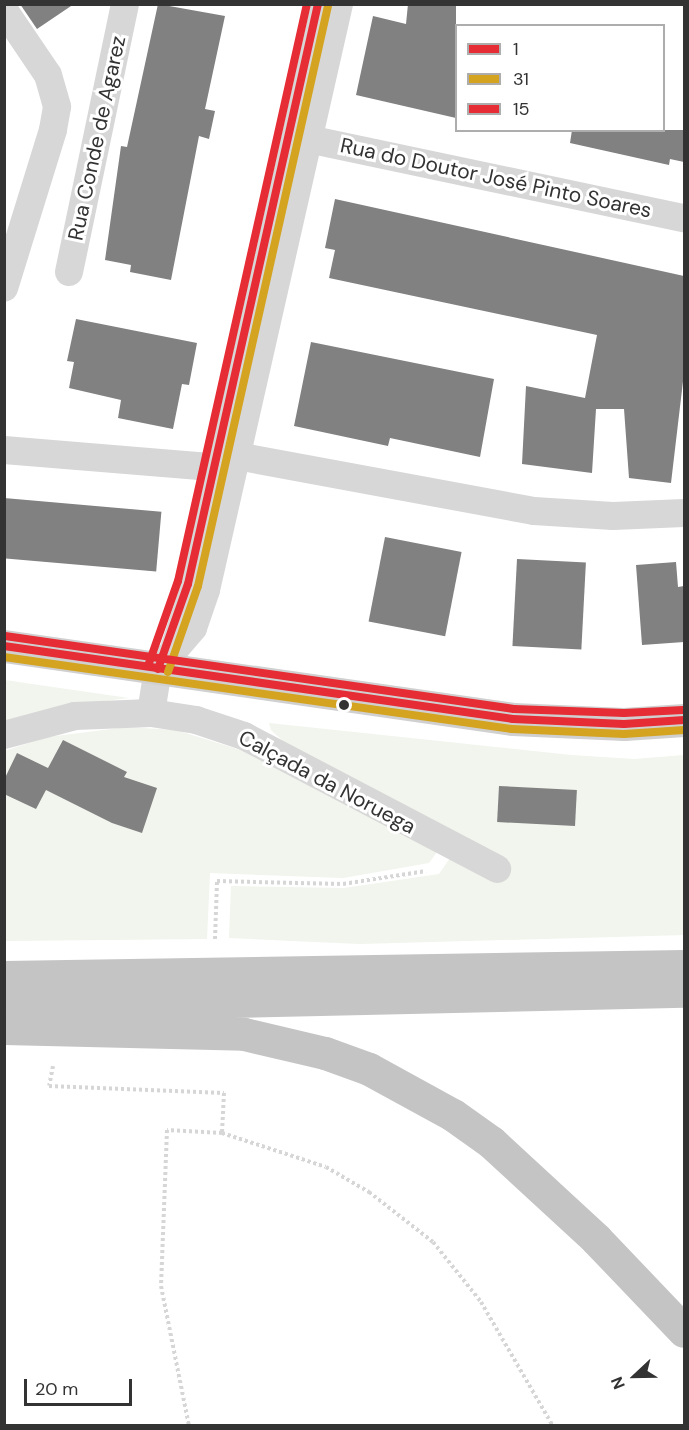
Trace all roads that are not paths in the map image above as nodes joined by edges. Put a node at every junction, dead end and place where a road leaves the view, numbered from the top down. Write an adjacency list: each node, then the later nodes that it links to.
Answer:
1 (124, 4): 7 (street, Rua Conde de Agarez)
2 (318, 4): 10 (lane)
3 (339, 4): 5 (street)
4 (4, 10): 8 (street)
5 (308, 139): 6 (street, Rua do Doutor José Pinto Soares); 10 (street)
6 (684, 218)
7 (69, 272)
8 (4, 288)
9 (4, 450): 10 (street)
10 (228, 464): 11 (street); 13 (street)
11 (684, 513)
12 (4, 646): 13 (main road)
13 (158, 669): 14 (street); 15 (main road)
14 (151, 713): 16 (street, Calçada da Noruega); 17 (street, Calçada da Noruega)
15 (684, 720)
16 (4, 735)
17 (497, 869)
18 (684, 966): 19 (highway)
19 (4, 976)
20 (684, 991): 21 (highway)
21 (4, 1000)
22 (4, 1028): 23 (highway)
23 (684, 1331)

